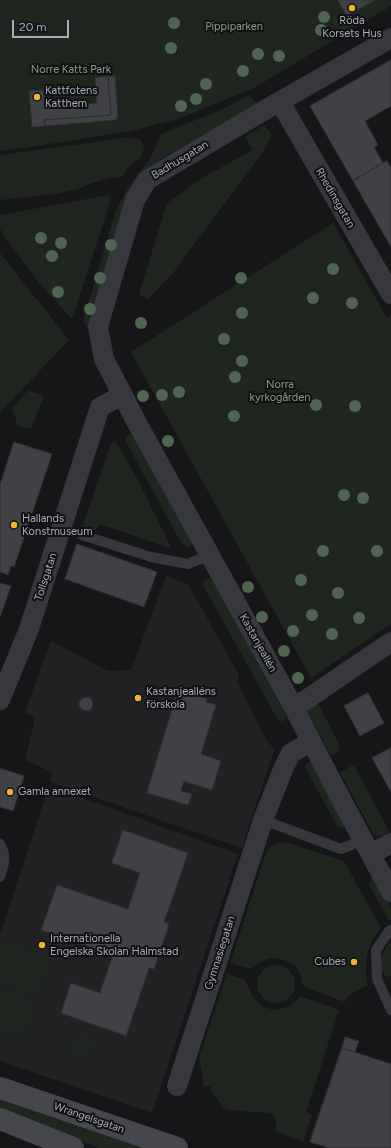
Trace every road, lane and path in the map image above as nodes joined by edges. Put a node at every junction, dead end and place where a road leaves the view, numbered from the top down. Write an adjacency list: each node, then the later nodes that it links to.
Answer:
1 (391, 38): 2 (street, Badhusgatan)
2 (280, 102): 3 (street, Rhedinsgatan); 4 (street, Badhusgatan)
3 (391, 294)
4 (123, 396): 6 (street, Kastanjeallén); 8 (street, Tollsgatan)
5 (82, 535): 6 (lane)
6 (210, 555): 9 (street, Kastanjeallén)
7 (391, 642): 9 (street)
8 (0, 700)
9 (294, 708): 10 (street, Kastanjeallén)
10 (311, 742): 11 (street, Gymnasiegatan); 14 (street, Kastanjeallén)
11 (264, 820): 14 (lane); 19 (street, Gymnasiegatan)
12 (391, 843): 14 (street)
13 (0, 844): 15 (lane)
14 (367, 847): 16 (street, Kastanjeallén)
15 (0, 877)
16 (391, 892)
17 (391, 930): 18 (lane)
18 (391, 1010)
19 (177, 1086)
20 (0, 1088): 23 (main road, Wrangelsgatan)
21 (0, 1120): 22 (main road)
22 (73, 1148)
23 (177, 1148)

